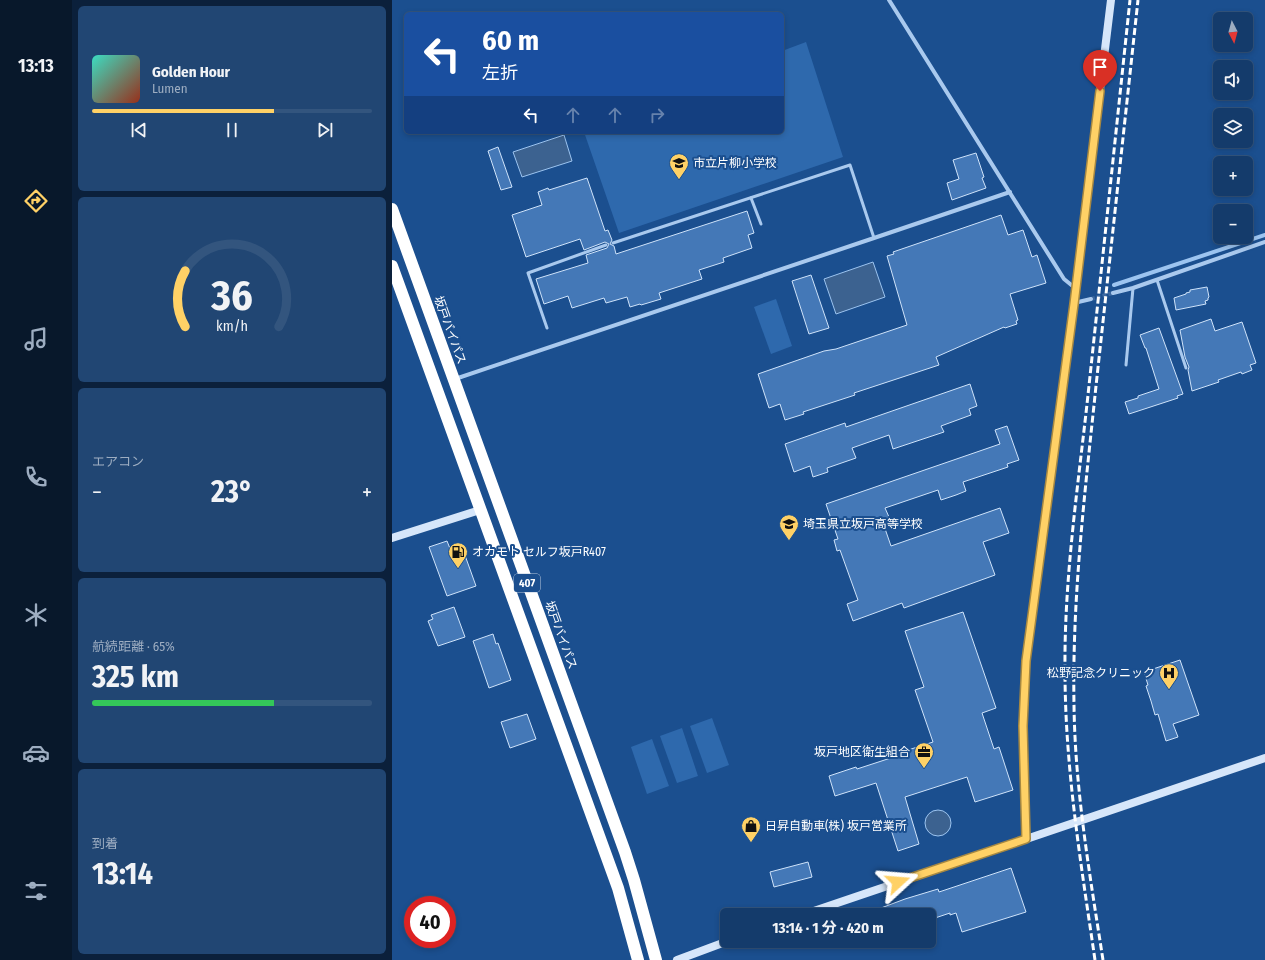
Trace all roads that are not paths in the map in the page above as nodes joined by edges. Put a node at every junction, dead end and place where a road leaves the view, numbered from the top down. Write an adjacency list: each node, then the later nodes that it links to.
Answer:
1 (888, 0): 3 (street)
2 (1111, 0): 13 (street)
3 (1010, 192): 7 (street); 13 (street)
4 (751, 198): 6 (lane); 7 (lane); 9 (lane)
5 (392, 209): 21 (highway, 坂戸バイパス / 407)
6 (761, 224)
7 (874, 238): 21 (street)
8 (1265, 242): 12 (street)
9 (613, 243)
10 (606, 245): 18 (lane)
11 (392, 266): 22 (highway, 407)
12 (1157, 280): 14 (street); 20 (lane)
13 (1076, 288): 17 (street)
14 (1133, 288): 15 (street); 19 (lane)
15 (1113, 293)
16 (1091, 299): 17 (street)
17 (1074, 304): 25 (street)
18 (547, 328)
19 (1126, 365)
20 (1186, 368)
21 (453, 379): 29 (highway, 坂戸バイパス / 407)
22 (480, 510): 23 (street); 28 (highway, 407)
23 (392, 538)
24 (1265, 758): 25 (street)
25 (1026, 839): 26 (street)
26 (823, 908)
27 (720, 944): 30 (street)
28 (638, 960)
29 (656, 960)
30 (677, 960)

